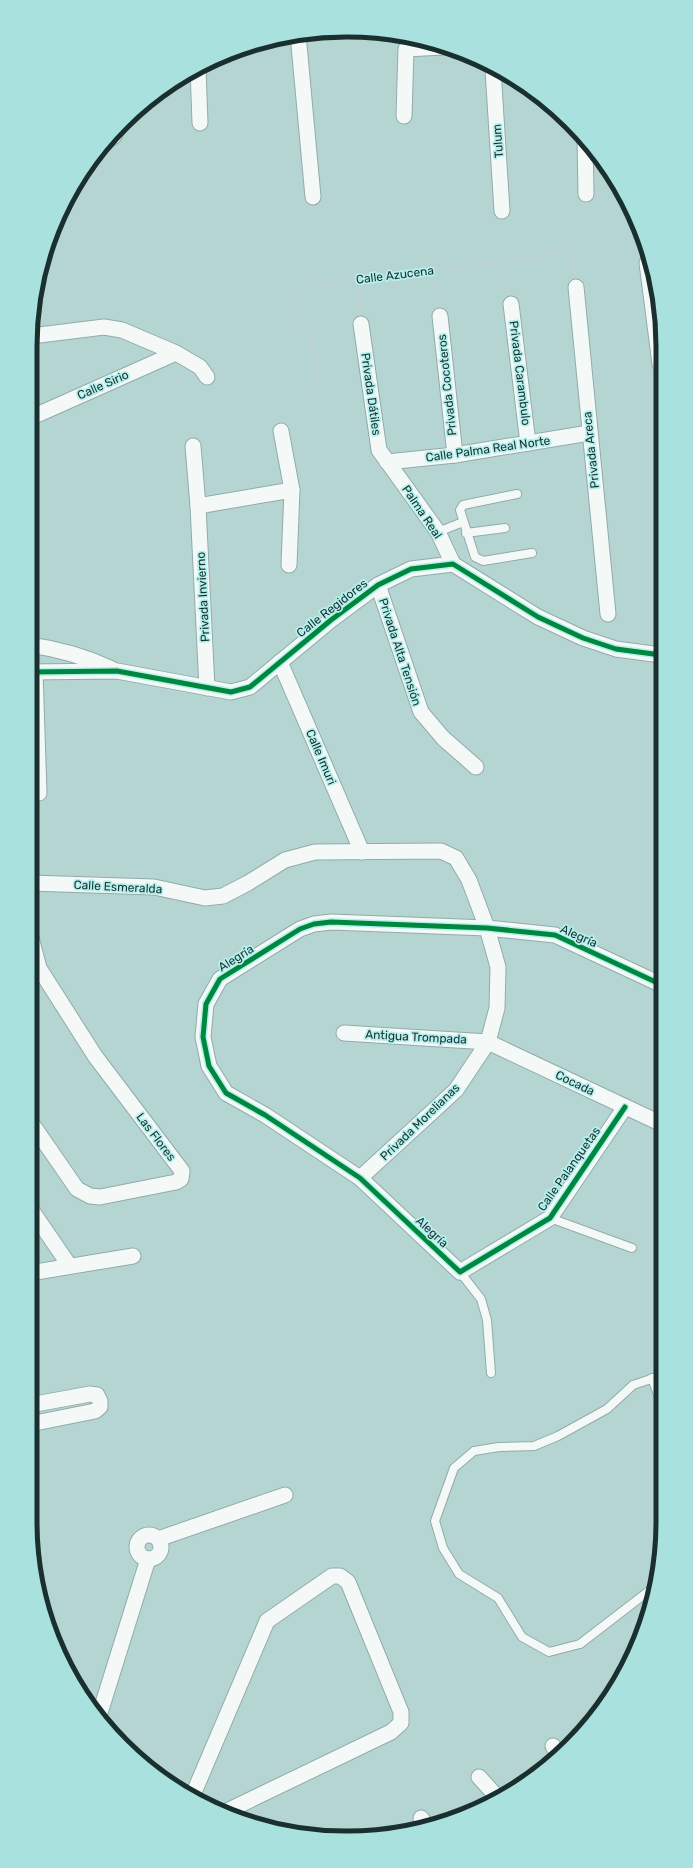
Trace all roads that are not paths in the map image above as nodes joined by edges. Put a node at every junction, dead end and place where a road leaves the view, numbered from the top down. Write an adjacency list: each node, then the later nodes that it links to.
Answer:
1 (299, 41): 9 (street)
2 (427, 48): 5 (street)
3 (493, 74): 10 (street, Tulum)
4 (198, 75): 6 (street)
5 (404, 116)
6 (200, 123)
7 (585, 150): 8 (street)
8 (586, 194)
9 (313, 197)
10 (502, 212)
11 (576, 287): 20 (street, Privada Areca)
12 (511, 304): 21 (street, Privada Carambulo)
13 (440, 316): 23 (street, Privada Cocoteros)
14 (361, 324): 24 (street, Privada Dátiles)
15 (38, 335): 16 (street)
16 (176, 353): 17 (street); 18 (street, Calle Sirio)
17 (207, 378)
18 (37, 415)
19 (281, 431): 25 (street)
20 (589, 433): 21 (street, Calle Palma Real Norte); 36 (street, Privada Areca)
21 (528, 443): 23 (street, Calle Palma Real Norte)
22 (193, 446): 27 (street, Privada Invierno)
23 (455, 455): 24 (street, Calle Palma Real Norte)
24 (387, 462): 30 (street, Palma Real)
25 (292, 490): 27 (street); 33 (street)
26 (517, 494): 28 (lane)
27 (198, 506): 42 (street, Privada Invierno)
28 (463, 522): 30 (lane); 31 (lane)
29 (505, 528): 31 (lane)
30 (438, 532): 34 (street, Palma Real)
31 (466, 533): 32 (lane)
32 (532, 553)
33 (289, 564)
34 (453, 564): 35 (street, Calle Regidores); 38 (street)
35 (378, 585): 39 (street, Calle Regidores); 44 (street, Privada Alta Tensión)
36 (608, 614)
37 (37, 646): 40 (street, Calle Regidores)
38 (656, 654)
39 (280, 662): 42 (street, Calle Regidores); 46 (street, Calle Imuri)
40 (117, 671): 41 (street, Calle Regidores); 42 (street, Calle Regidores)
41 (37, 672)
42 (207, 688)
43 (37, 758): 45 (street)
44 (476, 767)
45 (39, 793)
46 (362, 852): 47 (street, Calle Esmeralda); 48 (street, Calle Esmeralda)
47 (37, 883)
48 (488, 928): 50 (street, Alegría); 52 (street, Privada Morelianas); 56 (street, Alegría)
49 (37, 960): 55 (street, Las Flores)
50 (656, 982)
51 (344, 1033): 52 (street, Antigua Trompada)
52 (488, 1042): 53 (street, Cocada); 56 (street, Privada Morelianas)
53 (625, 1107): 54 (street, Cocada); 58 (street, Calle Palanquetas)
54 (656, 1121)
55 (37, 1131)
56 (360, 1178): 63 (street, Alegría)
57 (37, 1218): 61 (street)
58 (550, 1218): 59 (lane); 63 (street, Calle Palanquetas)
59 (632, 1248)
60 (133, 1256): 61 (street)
61 (69, 1265): 62 (street)
62 (37, 1272)
63 (460, 1272): 64 (lane, Alegría)
64 (491, 1373)
65 (656, 1377): 66 (lane)
66 (652, 1378): 67 (lane); 71 (lane)
67 (656, 1389)
68 (37, 1404): 69 (street)
69 (37, 1423)
70 (284, 1494): 72 (street)
71 (647, 1592)
72 (100, 1709)
73 (479, 1777): 75 (street)
74 (194, 1791): 76 (street)
75 (494, 1794)
76 (232, 1809)

